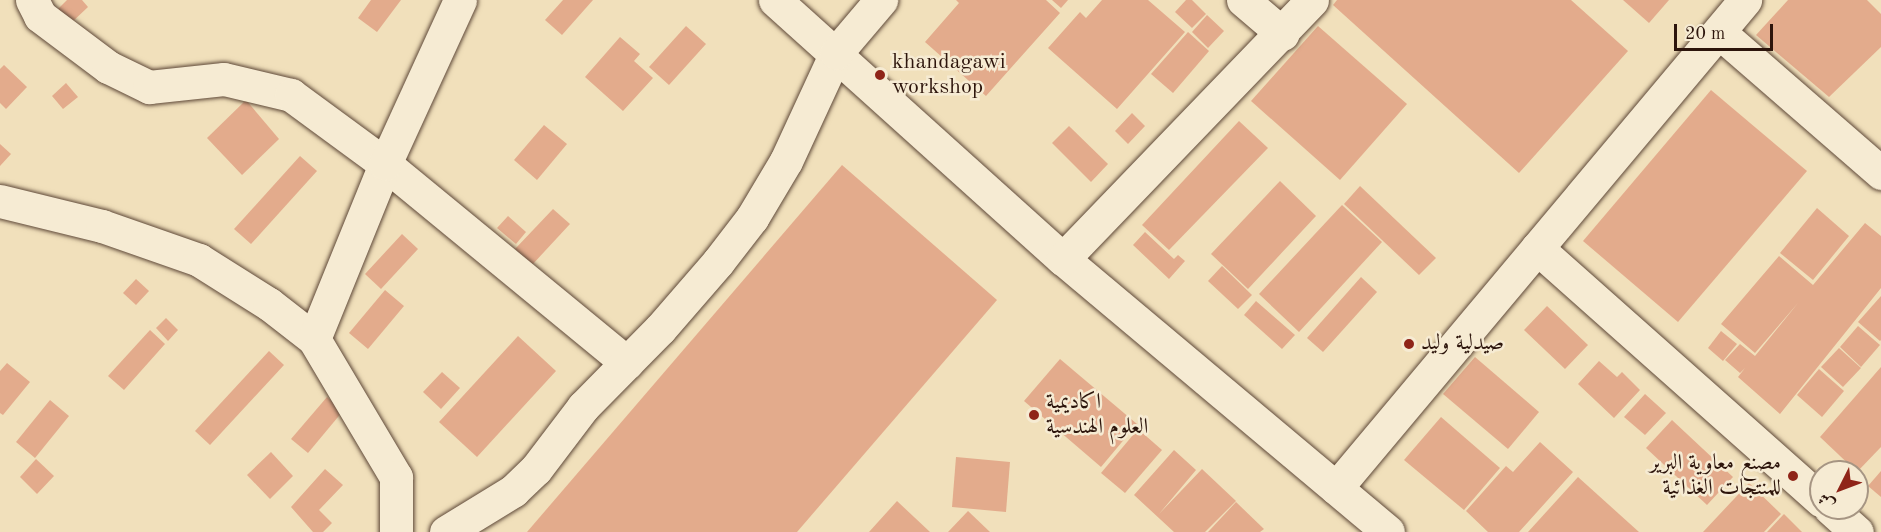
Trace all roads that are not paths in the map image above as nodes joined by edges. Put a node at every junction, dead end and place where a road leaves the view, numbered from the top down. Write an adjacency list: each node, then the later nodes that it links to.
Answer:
1 (32, 0): 11 (street)
2 (460, 0): 11 (street)
3 (775, 0): 10 (street)
4 (881, 0): 10 (street)
5 (1243, 0): 9 (street)
6 (1312, 0): 9 (street)
7 (1745, 0): 8 (street)
8 (1719, 32): 12 (street); 14 (street)
9 (1283, 34): 15 (street)
10 (836, 53): 15 (street); 17 (street)
11 (385, 164): 16 (street); 17 (street)
12 (1881, 173)
13 (0, 201): 16 (street)
14 (1538, 248): 18 (street); 19 (street)
15 (1064, 259): 18 (street)
16 (314, 339): 22 (street)
17 (627, 363): 23 (street)
18 (1336, 488): 21 (street)
19 (1809, 489)
20 (1844, 520): 24 (street)
21 (1369, 526)
22 (396, 532)
23 (446, 532)
24 (1857, 532)

